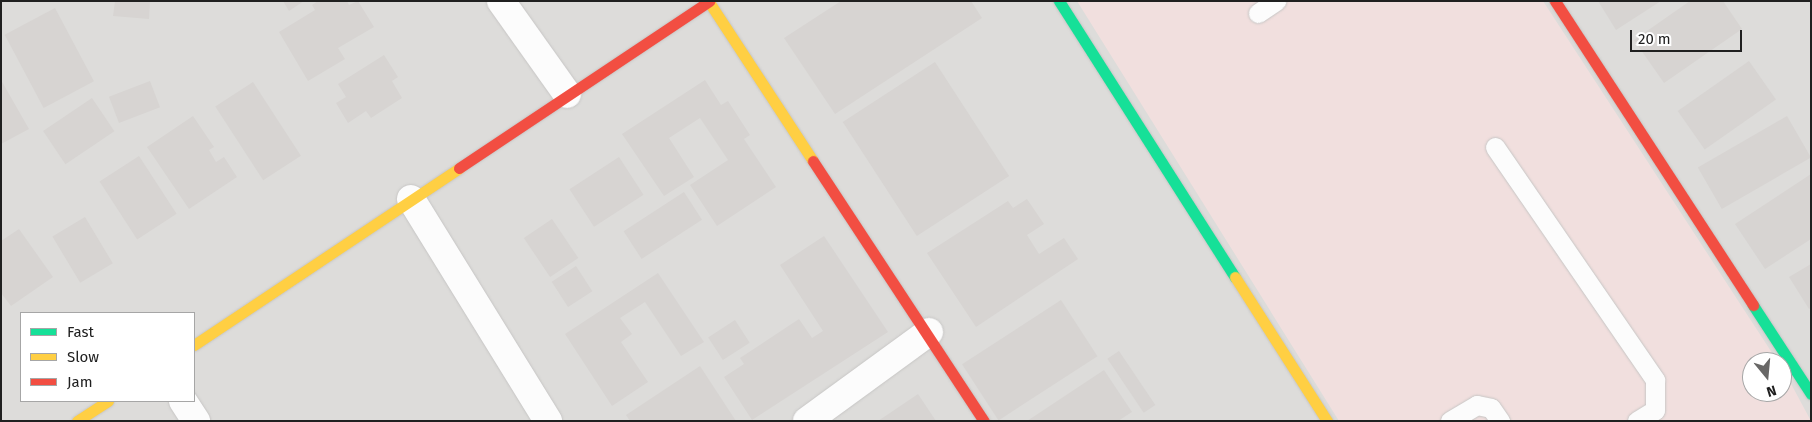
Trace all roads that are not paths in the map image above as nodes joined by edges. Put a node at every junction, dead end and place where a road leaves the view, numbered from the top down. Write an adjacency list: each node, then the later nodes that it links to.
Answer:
1 (501, 1): 7 (street)
2 (709, 1): 7 (street); 10 (street)
3 (1059, 1): 20 (street)
4 (1276, 1): 6 (lane)
5 (1555, 1): 12 (street)
6 (1258, 13)
7 (567, 94): 9 (street)
8 (1496, 147): 23 (lane)
9 (411, 199): 11 (street); 17 (street)
10 (929, 332): 18 (street); 19 (street)
11 (195, 344)
12 (1811, 394)
13 (106, 402): 15 (street)
14 (185, 402): 16 (street)
15 (77, 421)
16 (196, 421)
17 (548, 421)
18 (807, 421)
19 (984, 421)
20 (1327, 421)
21 (1450, 421): 22 (lane)
22 (1500, 421)
23 (1637, 421)

